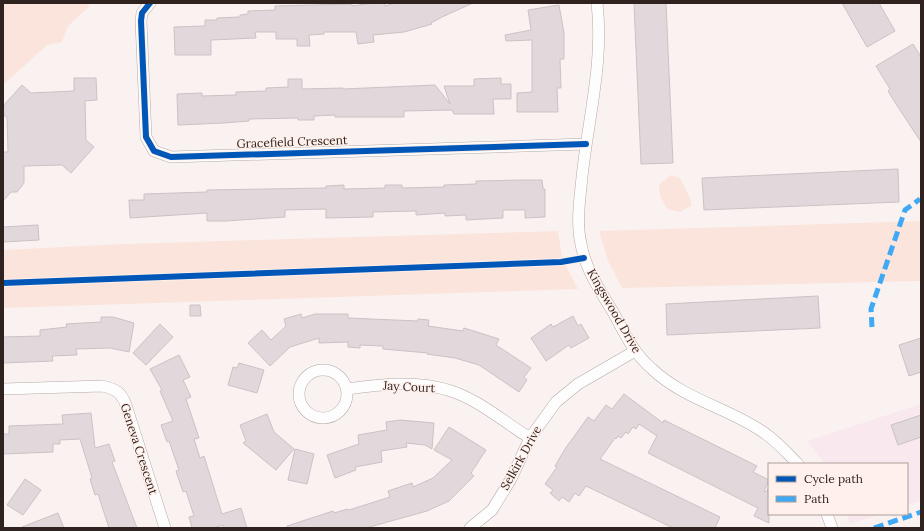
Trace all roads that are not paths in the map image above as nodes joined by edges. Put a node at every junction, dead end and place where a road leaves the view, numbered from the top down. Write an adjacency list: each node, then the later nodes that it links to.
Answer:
1 (150, 3): 3 (street, Gracefield Crescent)
2 (597, 3): 3 (street, Kingswood Drive)
3 (586, 144): 4 (street, Kingswood Drive)
4 (635, 351): 7 (street, Selkirk Drive); 8 (street, Kingswood Drive)
5 (3, 389): 10 (street, Geneva Crescent)
6 (347, 389): 6 (street); 7 (street, Jay Court)
7 (530, 438): 11 (street, Selkirk Drive)
8 (797, 463)
9 (827, 515): 12 (street)
10 (164, 528)
11 (470, 528)
12 (832, 528)

